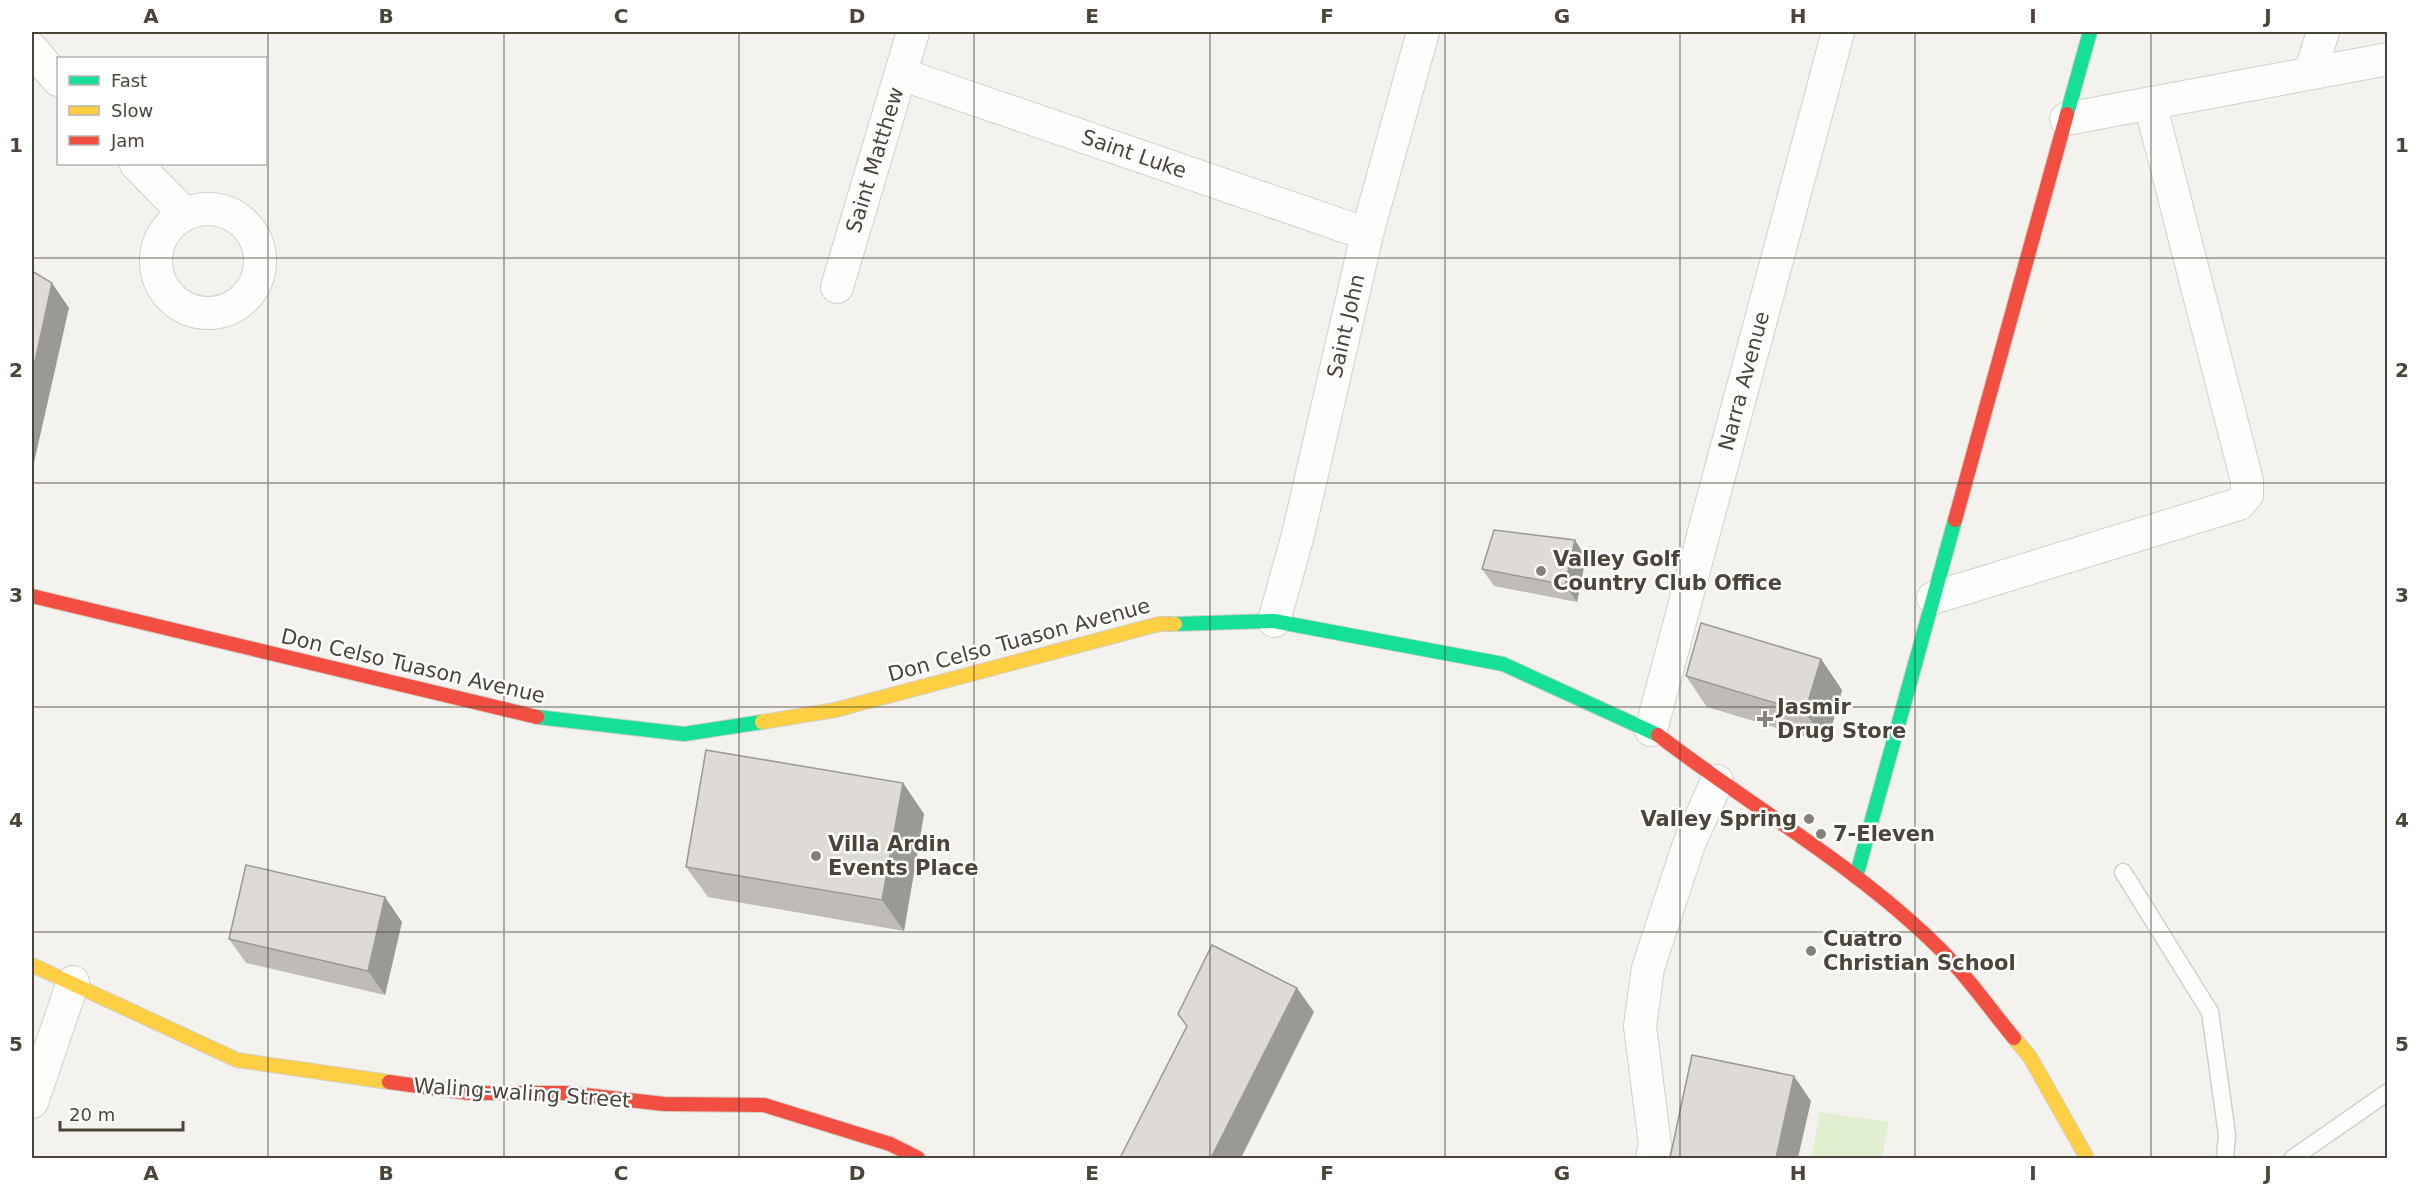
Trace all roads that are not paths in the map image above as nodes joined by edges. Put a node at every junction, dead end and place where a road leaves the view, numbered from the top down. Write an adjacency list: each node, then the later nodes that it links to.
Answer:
1 (913, 32): 9 (street, Saint Matthew)
2 (1423, 32): 15 (street, Saint John)
3 (1838, 32): 20 (street, Narra Avenue)
4 (2090, 32): 12 (street)
5 (2323, 32): 8 (street)
6 (32, 49): 10 (street)
7 (2388, 59): 8 (street)
8 (2310, 73): 11 (street)
9 (901, 74): 15 (street, Saint Luke); 16 (street, Saint Matthew)
10 (57, 79)
11 (2150, 103): 12 (street); 18 (street)
12 (2066, 119): 18 (street)
13 (137, 165): 14 (street)
14 (185, 214)
15 (1366, 234): 19 (street, Saint John)
16 (837, 287)
17 (32, 596): 19 (street, Don Celso Tuason Avenue)
18 (1933, 598): 23 (street)
19 (1274, 621): 20 (street, Don Celso Tuason Avenue)
20 (1651, 730): 21 (street, Don Celso Tuason Avenue)
21 (1717, 781): 23 (street, Don Celso Tuason Avenue); 29 (street)
22 (2123, 872): 31 (lane)
23 (1856, 877): 30 (street, Don Celso Tuason Avenue)
24 (32, 965): 25 (street, Waling-waling Street)
25 (73, 982): 27 (street); 28 (street, Waling-waling Street)
26 (2388, 1092): 32 (lane)
27 (32, 1102)
28 (918, 1158)
29 (1652, 1158)
30 (2087, 1158)
31 (2225, 1158)
32 (2293, 1158)

